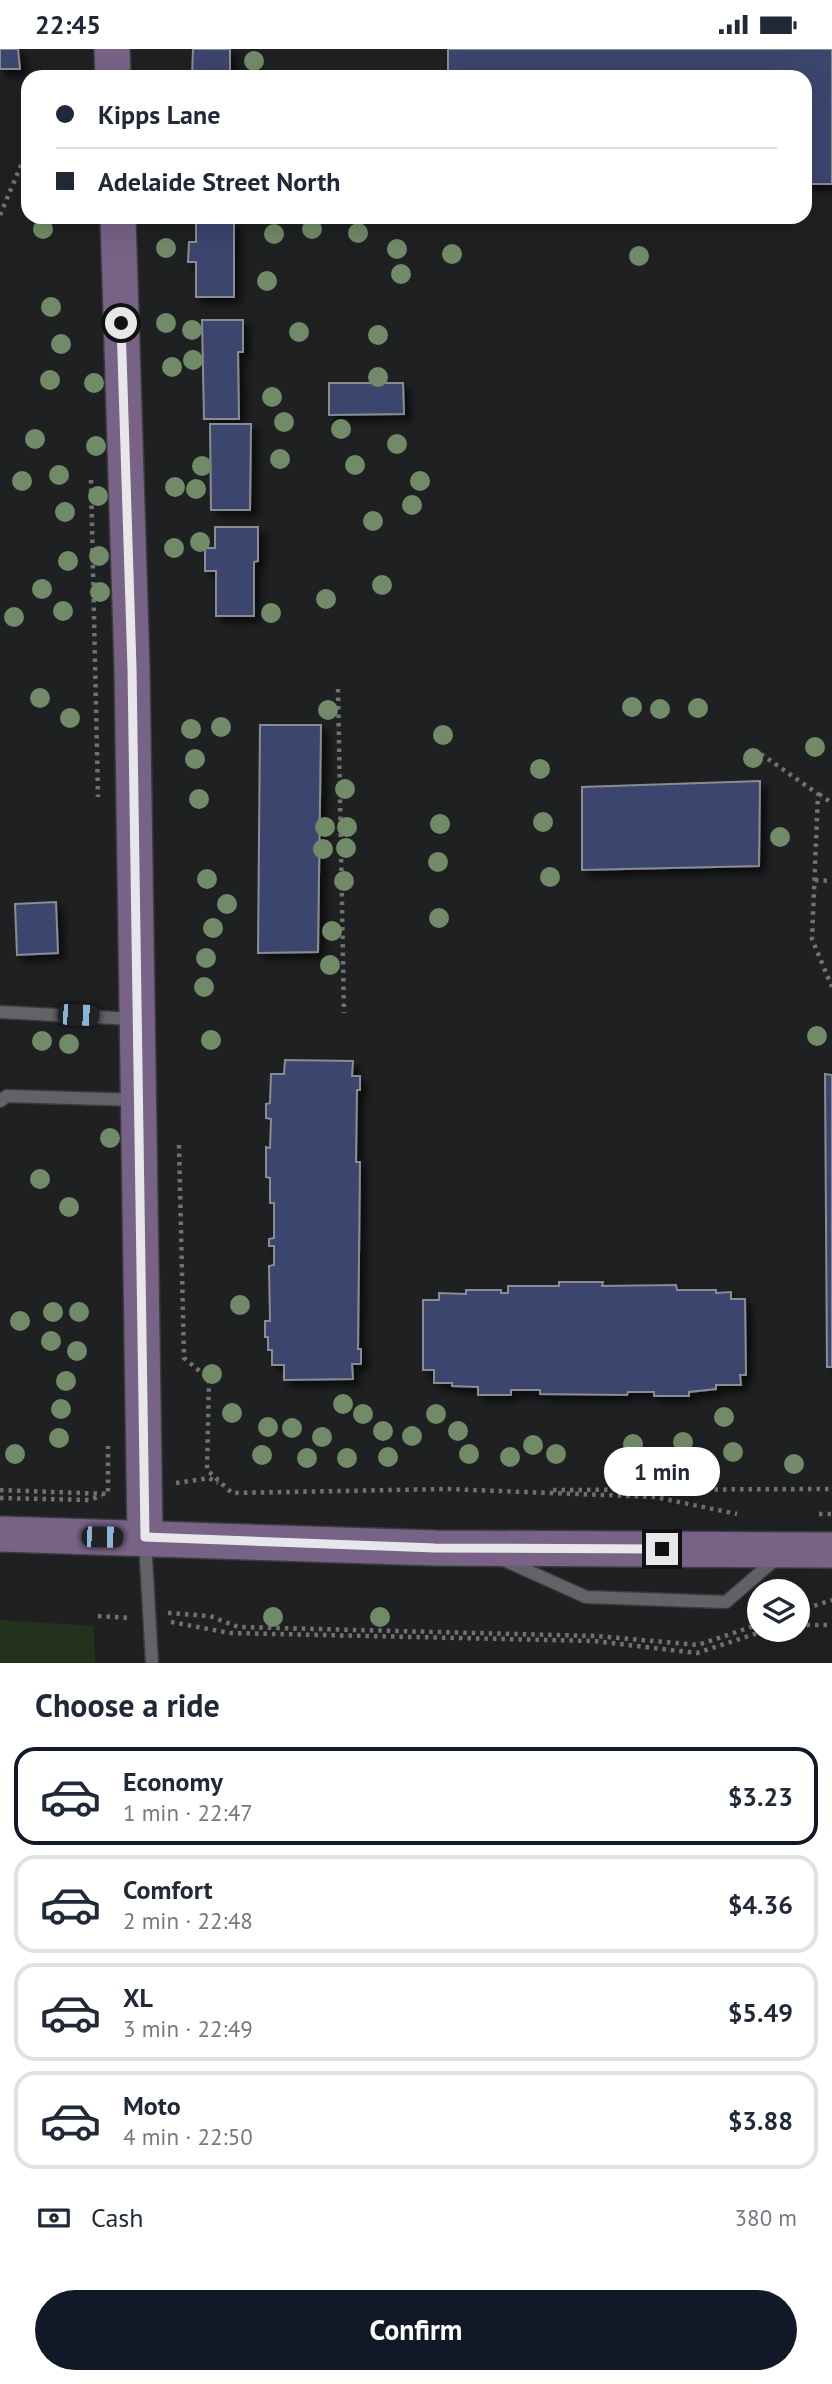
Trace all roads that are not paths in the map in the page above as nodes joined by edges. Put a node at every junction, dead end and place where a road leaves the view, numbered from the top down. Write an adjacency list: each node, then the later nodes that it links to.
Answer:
1 (112, 49): 2 (street)
2 (113, 70)
3 (118, 224): 5 (street)
4 (0, 1012): 5 (lane)
5 (137, 1020): 6 (street)
6 (138, 1100): 7 (lane); 9 (street)
7 (0, 1101)
8 (0, 1534): 9 (street)
9 (145, 1537): 10 (street); 13 (lane)
10 (479, 1548): 11 (street); 11 (lane)
11 (787, 1550): 12 (street)
12 (832, 1550)
13 (152, 1663)

